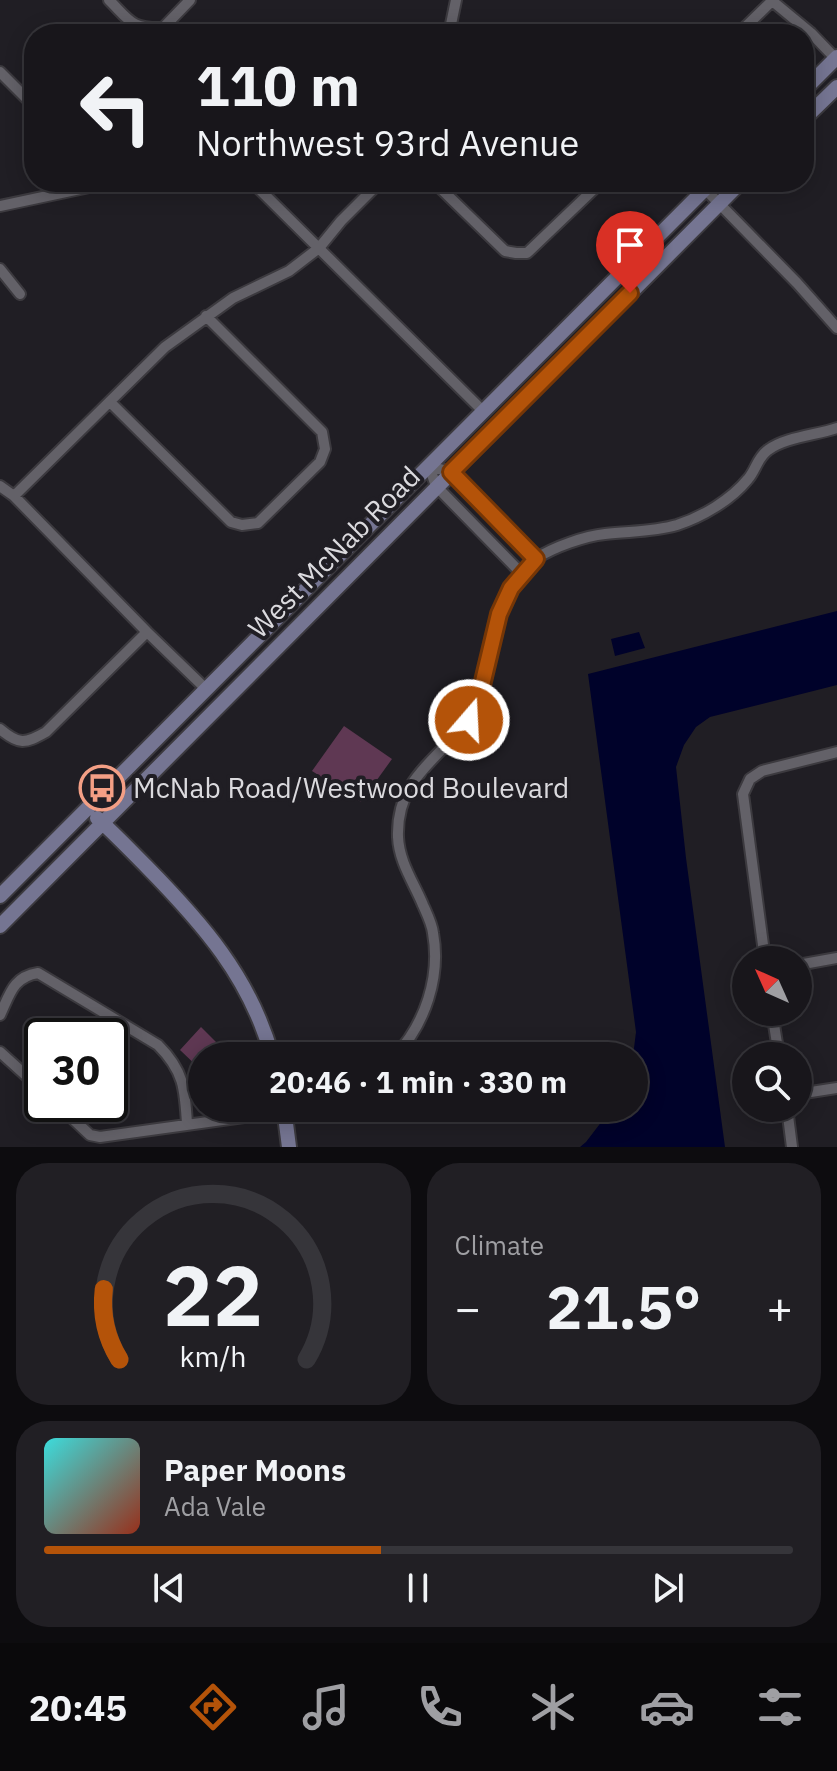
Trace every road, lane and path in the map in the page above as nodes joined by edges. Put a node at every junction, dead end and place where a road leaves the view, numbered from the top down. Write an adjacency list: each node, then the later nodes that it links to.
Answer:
1 (109, 0): 5 (street)
2 (190, 0): 6 (street)
3 (456, 0): 7 (street)
4 (772, 1): 8 (street); 9 (street)
5 (133, 24)
6 (167, 24)
7 (451, 24)
8 (748, 24)
9 (800, 24)
10 (814, 36): 11 (street)
11 (836, 59): 13 (main road)
12 (0, 72): 15 (street)
13 (814, 80)
14 (837, 87): 16 (main road)
15 (24, 96)
16 (814, 109)
17 (46, 192): 26 (street)
18 (262, 192): 27 (street)
19 (370, 192): 27 (street)
20 (444, 192): 21 (street)
21 (591, 192)
22 (702, 192): 33 (main road, West McNab Road)
23 (712, 192): 25 (street)
24 (731, 192): 25 (main road, West McNab Road)
25 (719, 203): 31 (street); 36 (main road, West McNab Road)
26 (0, 206)
27 (319, 248): 30 (street); 33 (street)
28 (0, 269): 29 (street)
29 (20, 294)
30 (206, 316): 32 (street); 32 (street)
31 (837, 328)
32 (110, 402): 39 (street)
33 (483, 411): 35 (main road, West McNab Road)
34 (837, 428): 40 (street)
35 (429, 466): 36 (street); 38 (street); 43 (main road, West McNab Road)
36 (451, 472): 38 (main road, West McNab Road); 40 (street)
37 (0, 486): 39 (street)
38 (436, 486): 41 (street); 47 (main road, West McNab Road)
39 (14, 496): 42 (street)
40 (536, 559): 41 (street)
41 (522, 574): 55 (street)
42 (147, 632): 43 (street); 44 (street)
43 (206, 689): 46 (main road, West McNab Road)
44 (0, 729)
45 (837, 752): 50 (street)
46 (87, 809): 47 (main road); 48 (main road, West McNab Road)
47 (101, 822): 49 (main road, West McNab Road); 54 (main road)
48 (0, 896)
49 (0, 926)
50 (763, 946)
51 (837, 958): 52 (street)
52 (812, 962)
53 (0, 1015): 64 (street)
54 (268, 1042)
55 (407, 1042)
56 (0, 1052): 57 (street)
57 (24, 1074)
58 (837, 1088): 59 (street)
59 (812, 1092)
60 (76, 1122): 64 (street)
61 (203, 1122): 64 (street)
62 (286, 1122): 65 (main road)
63 (789, 1122): 66 (street)
64 (187, 1124)
65 (289, 1147)
66 (792, 1147)

